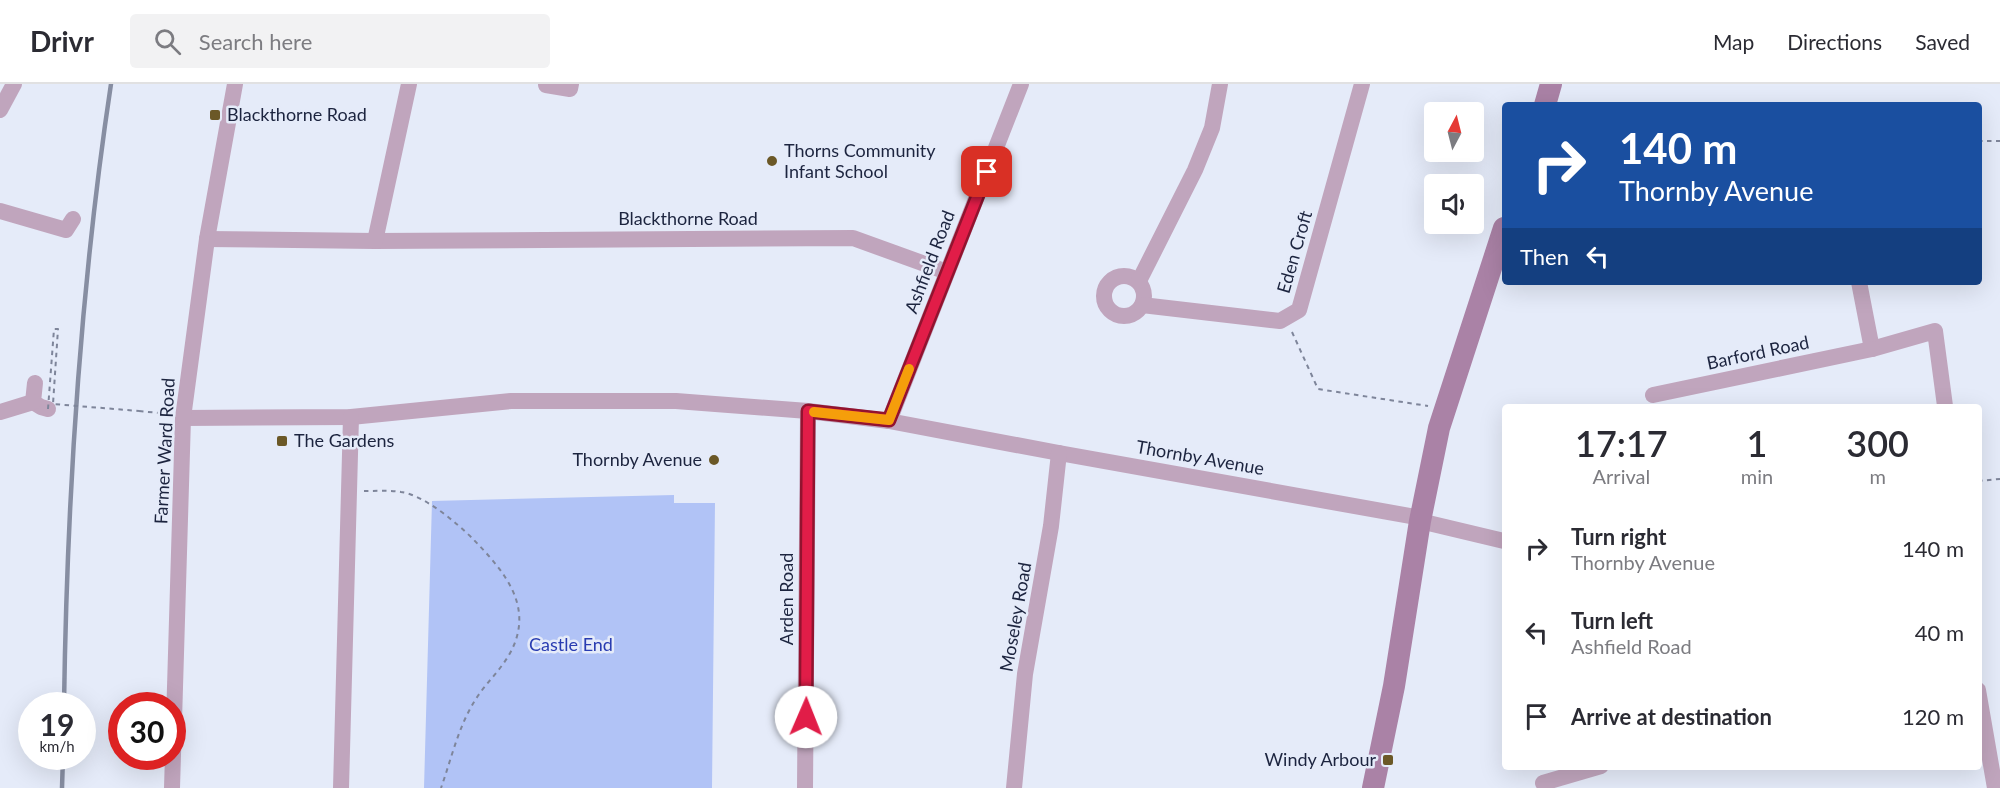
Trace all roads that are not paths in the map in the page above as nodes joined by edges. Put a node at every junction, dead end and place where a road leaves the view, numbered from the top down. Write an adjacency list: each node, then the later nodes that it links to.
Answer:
1 (14, 84): 11 (street)
2 (235, 84): 15 (street, Farmer Ward Road)
3 (409, 84): 16 (street)
4 (1022, 84): 17 (street, Ashfield Road)
5 (1220, 84): 18 (street)
6 (1362, 84): 20 (street, Eden Croft)
7 (1551, 84): 10 (street)
8 (546, 85): 9 (street)
9 (574, 88)
10 (1546, 102)
11 (0, 111)
12 (0, 211): 13 (street)
13 (73, 219)
14 (1502, 234): 33 (street)
15 (207, 239): 16 (street, Blackthorne Road); 30 (street, Farmer Ward Road)
16 (375, 241): 17 (street, Blackthorne Road)
17 (947, 272): 31 (street, Ashfield Road)
18 (1139, 281): 20 (street); 20 (street, Eden Croft)
19 (1860, 285): 21 (street)
20 (1143, 305)
21 (1872, 349): 23 (street, Barford Road); 25 (street, Barford Road)
22 (35, 383): 24 (street)
23 (1653, 395)
24 (33, 402): 26 (street); 28 (street)
25 (1944, 404)
26 (48, 409)
27 (808, 411): 29 (street, Thornby Avenue); 31 (street, Thornby Avenue); 40 (street, Arden Road)
28 (0, 412)
29 (351, 417): 30 (street, Thornby Avenue); 39 (street)
30 (183, 418): 38 (street, Farmer Ward Road)
31 (889, 420): 32 (street, Thornby Avenue)
32 (1059, 453): 33 (street, Thornby Avenue); 41 (street, Moseley Road)
33 (1421, 520): 34 (street, Thornby Avenue); 42 (street)
34 (1502, 540)
35 (1982, 713): 43 (street)
36 (1587, 770): 37 (street)
37 (1543, 783)
38 (172, 788)
39 (341, 788)
40 (805, 788)
41 (1014, 788)
42 (1373, 788)
43 (1995, 788)

